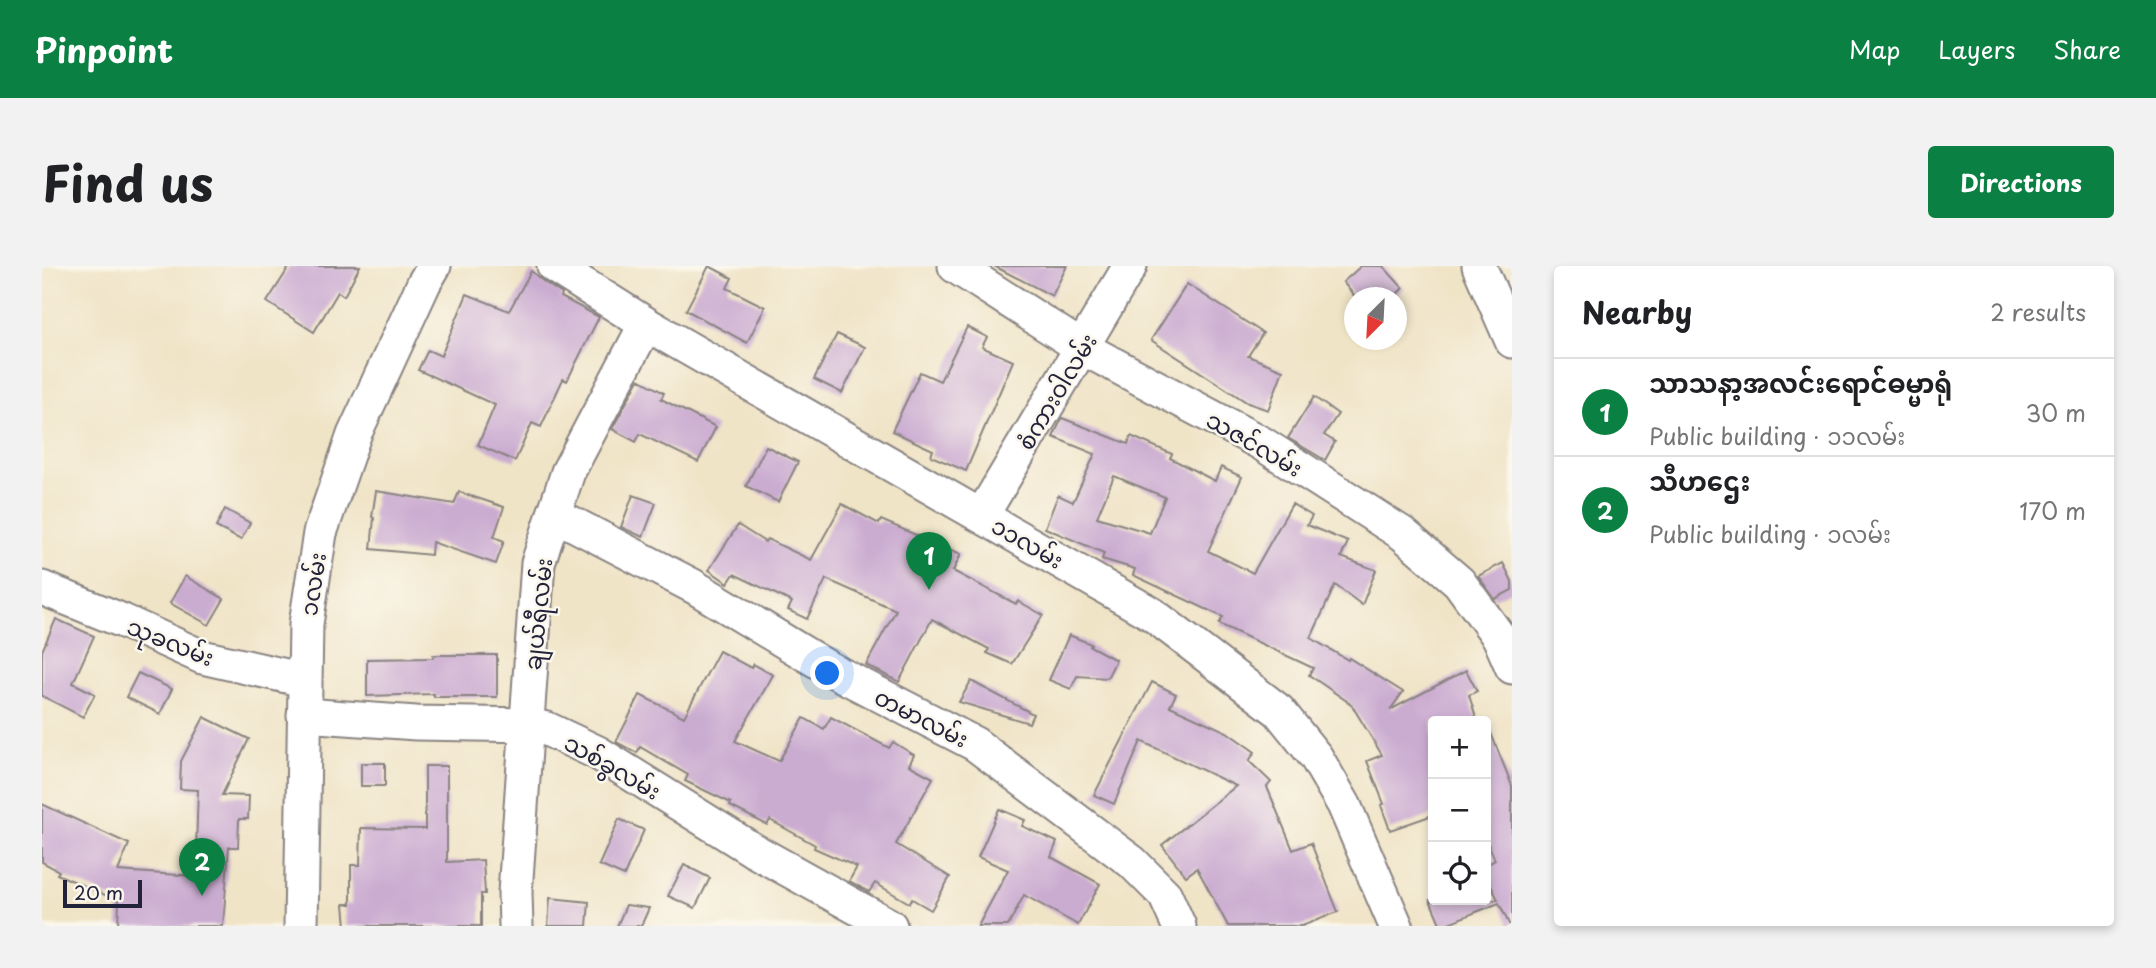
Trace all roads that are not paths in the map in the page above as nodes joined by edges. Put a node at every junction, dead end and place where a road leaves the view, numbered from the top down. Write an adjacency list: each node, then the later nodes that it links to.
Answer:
1 (434, 266): 13 (street, ၁လမ်း)
2 (554, 266): 6 (street, ၁၁လမ်း)
3 (955, 266): 8 (street, သဇင်လမ်း)
4 (1130, 266): 8 (street, စံကားဝါလမ်း)
5 (1479, 266): 7 (street)
6 (646, 324): 9 (street, ချယ်ရီလမ်း); 10 (street, ၁၁လမ်း)
7 (1512, 341)
8 (1081, 347): 10 (street, စံကားဝါလမ်း); 12 (street, သဇင်လမ်း)
9 (554, 514): 15 (street, ချယ်ရီလမ်း); 19 (street, တမာလမ်း)
10 (982, 515): 20 (street, ၁၁လမ်း)
11 (46, 600): 13 (street, သုခလမ်း)
12 (1512, 667)
13 (304, 680): 14 (street, ၁လမ်း)
14 (304, 715): 15 (street, သစ်ခွလမ်း); 16 (street, ၁လမ်း)
15 (526, 725): 17 (street, ချယ်ရီလမ်း); 18 (street, သစ်ခွလမ်း)
16 (301, 926)
17 (516, 926)
18 (890, 926)
19 (1179, 926)
20 (1396, 926)

